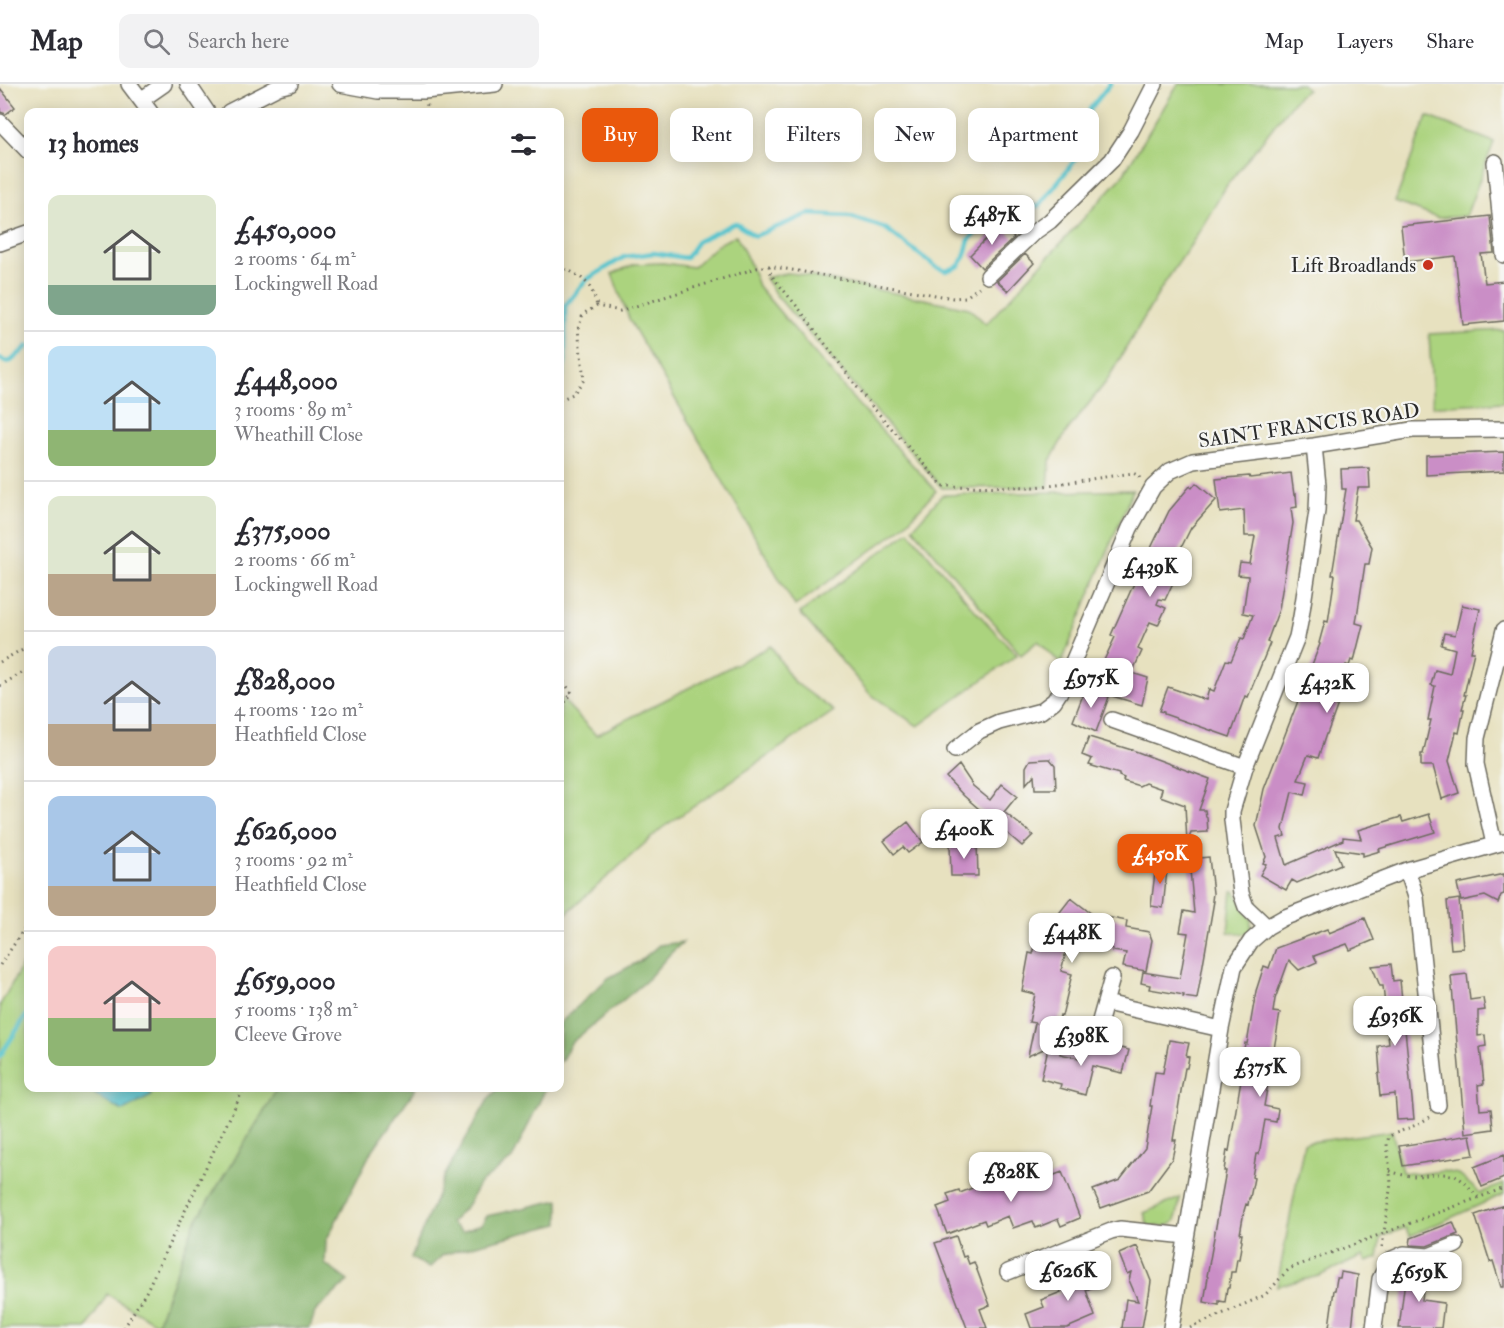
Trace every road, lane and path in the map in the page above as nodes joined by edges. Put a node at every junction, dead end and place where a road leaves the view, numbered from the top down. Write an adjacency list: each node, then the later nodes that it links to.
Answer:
1 (129, 84): 10 (street)
2 (164, 84): 10 (street)
3 (188, 84): 11 (street)
4 (290, 84): 9 (street)
5 (340, 84): 8 (street)
6 (495, 84): 8 (street)
7 (1155, 84): 21 (street)
8 (423, 87)
9 (262, 89): 12 (street)
10 (146, 106)
11 (204, 108)
12 (235, 108)
13 (0, 122): 14 (street)
14 (24, 147)
15 (1495, 162): 18 (street)
16 (24, 234): 17 (street)
17 (0, 243)
18 (1504, 255)
19 (769, 266): 21 (path); 22 (path); 26 (path)
20 (564, 268): 22 (path)
21 (988, 276)
22 (597, 306): 23 (path)
23 (564, 398)
24 (1504, 429): 25 (street, SAINT FRANCIS ROAD)
25 (1314, 446): 26 (street, SAINT FRANCIS ROAD); 36 (street)
26 (1153, 487): 35 (street, SAINT FRANCIS ROAD)
27 (1504, 630): 37 (street)
28 (24, 648): 29 (path)
29 (0, 662)
30 (24, 671): 32 (path)
31 (564, 682): 33 (path)
32 (0, 686)
33 (564, 704)
34 (1112, 720): 36 (street)
35 (955, 750)
36 (1245, 767): 39 (street)
37 (1499, 843): 38 (street)
38 (1407, 870): 39 (street); 47 (street)
39 (1267, 927): 45 (street)
40 (24, 930): 41 (path)
41 (0, 966)
42 (1112, 978): 43 (street)
43 (1106, 1003): 44 (street); 45 (street)
44 (1098, 1028)
45 (1221, 1029): 52 (street)
46 (242, 1092): 56 (path)
47 (1438, 1105): 48 (path)
48 (1390, 1171): 50 (path); 51 (path)
49 (1504, 1188): 50 (path)
50 (1478, 1197): 51 (path)
51 (1383, 1233): 55 (path); 58 (path)
52 (1186, 1236): 54 (street); 57 (street)
53 (1456, 1245): 55 (street)
54 (1008, 1272)
55 (1380, 1280): 59 (street)
56 (124, 1328)
57 (1171, 1328)
58 (1190, 1328)
59 (1374, 1328)

